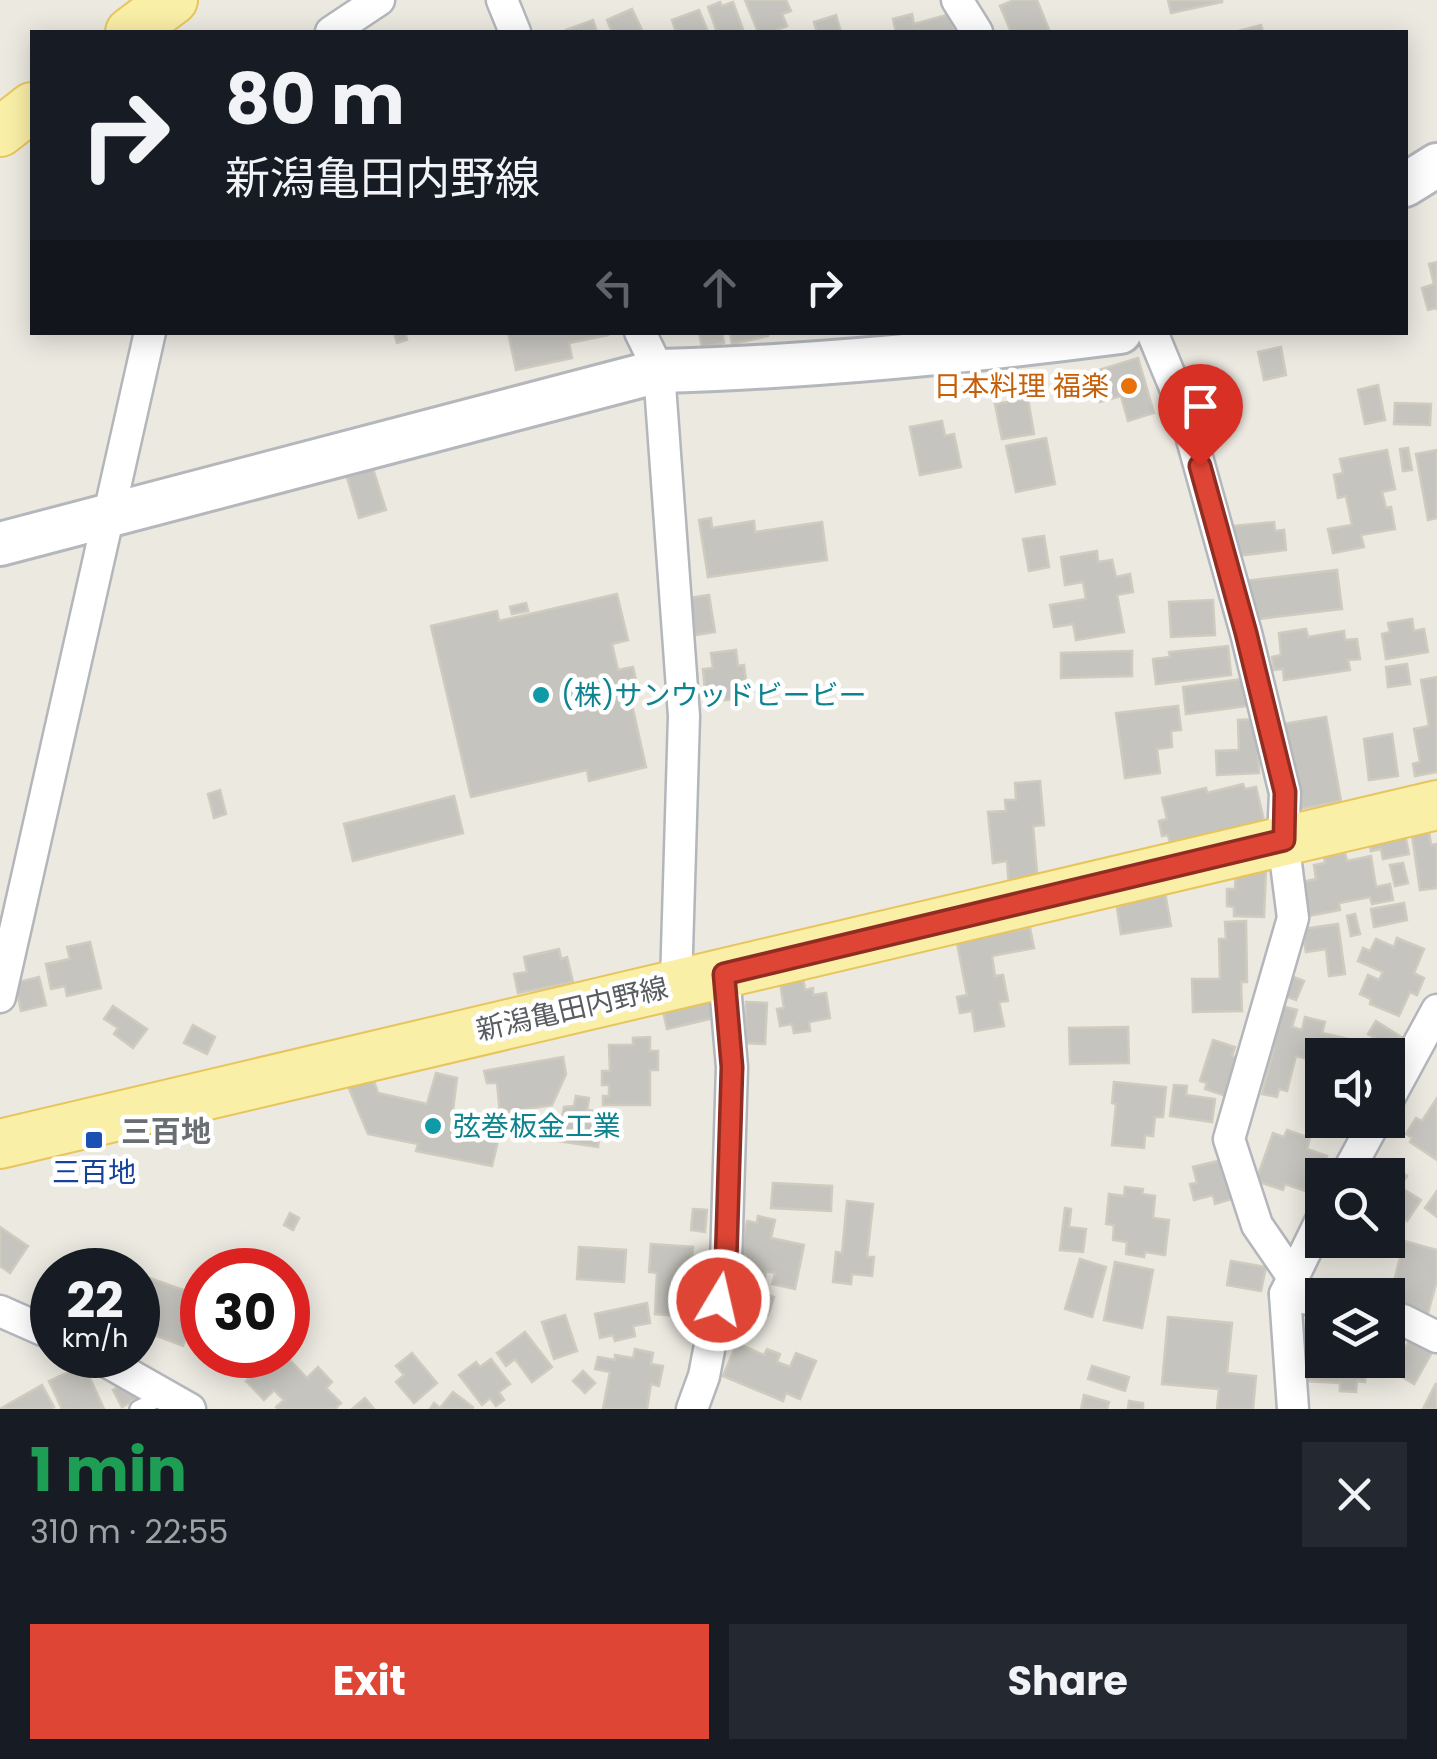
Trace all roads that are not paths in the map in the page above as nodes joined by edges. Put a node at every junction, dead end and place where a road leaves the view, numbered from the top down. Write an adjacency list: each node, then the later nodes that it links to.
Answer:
1 (173, 0): 5 (main road)
2 (379, 0): 6 (street)
3 (502, 0): 7 (street)
4 (957, 0): 8 (street)
5 (133, 30)
6 (334, 30)
7 (515, 30)
8 (977, 30)
9 (30, 109): 10 (main road)
10 (0, 132)
11 (1437, 165): 12 (street)
12 (1408, 183)
13 (149, 335): 18 (street)
14 (641, 335): 17 (street)
15 (1098, 335): 17 (street)
16 (1153, 335): 21 (street)
17 (658, 371): 18 (street); 23 (street)
18 (109, 515): 19 (street); 24 (street)
19 (0, 544)
20 (1437, 805): 21 (main road, 新潟亀田内野線)
21 (1284, 840): 22 (main road, 新潟亀田内野線); 29 (street)
22 (724, 974): 23 (main road, 新潟亀田内野線); 37 (street)
23 (676, 984): 27 (main road, 新潟亀田内野線)
24 (0, 997)
25 (1437, 1010): 26 (street)
26 (1405, 1069)
27 (0, 1144)
28 (1305, 1253): 29 (street)
29 (1289, 1285): 30 (street); 38 (street)
30 (1305, 1293)
31 (0, 1311): 33 (street)
32 (1405, 1321): 34 (street)
33 (30, 1324)
34 (1437, 1337)
35 (127, 1378): 36 (street)
36 (164, 1404)
37 (692, 1409)
38 (1293, 1409)

